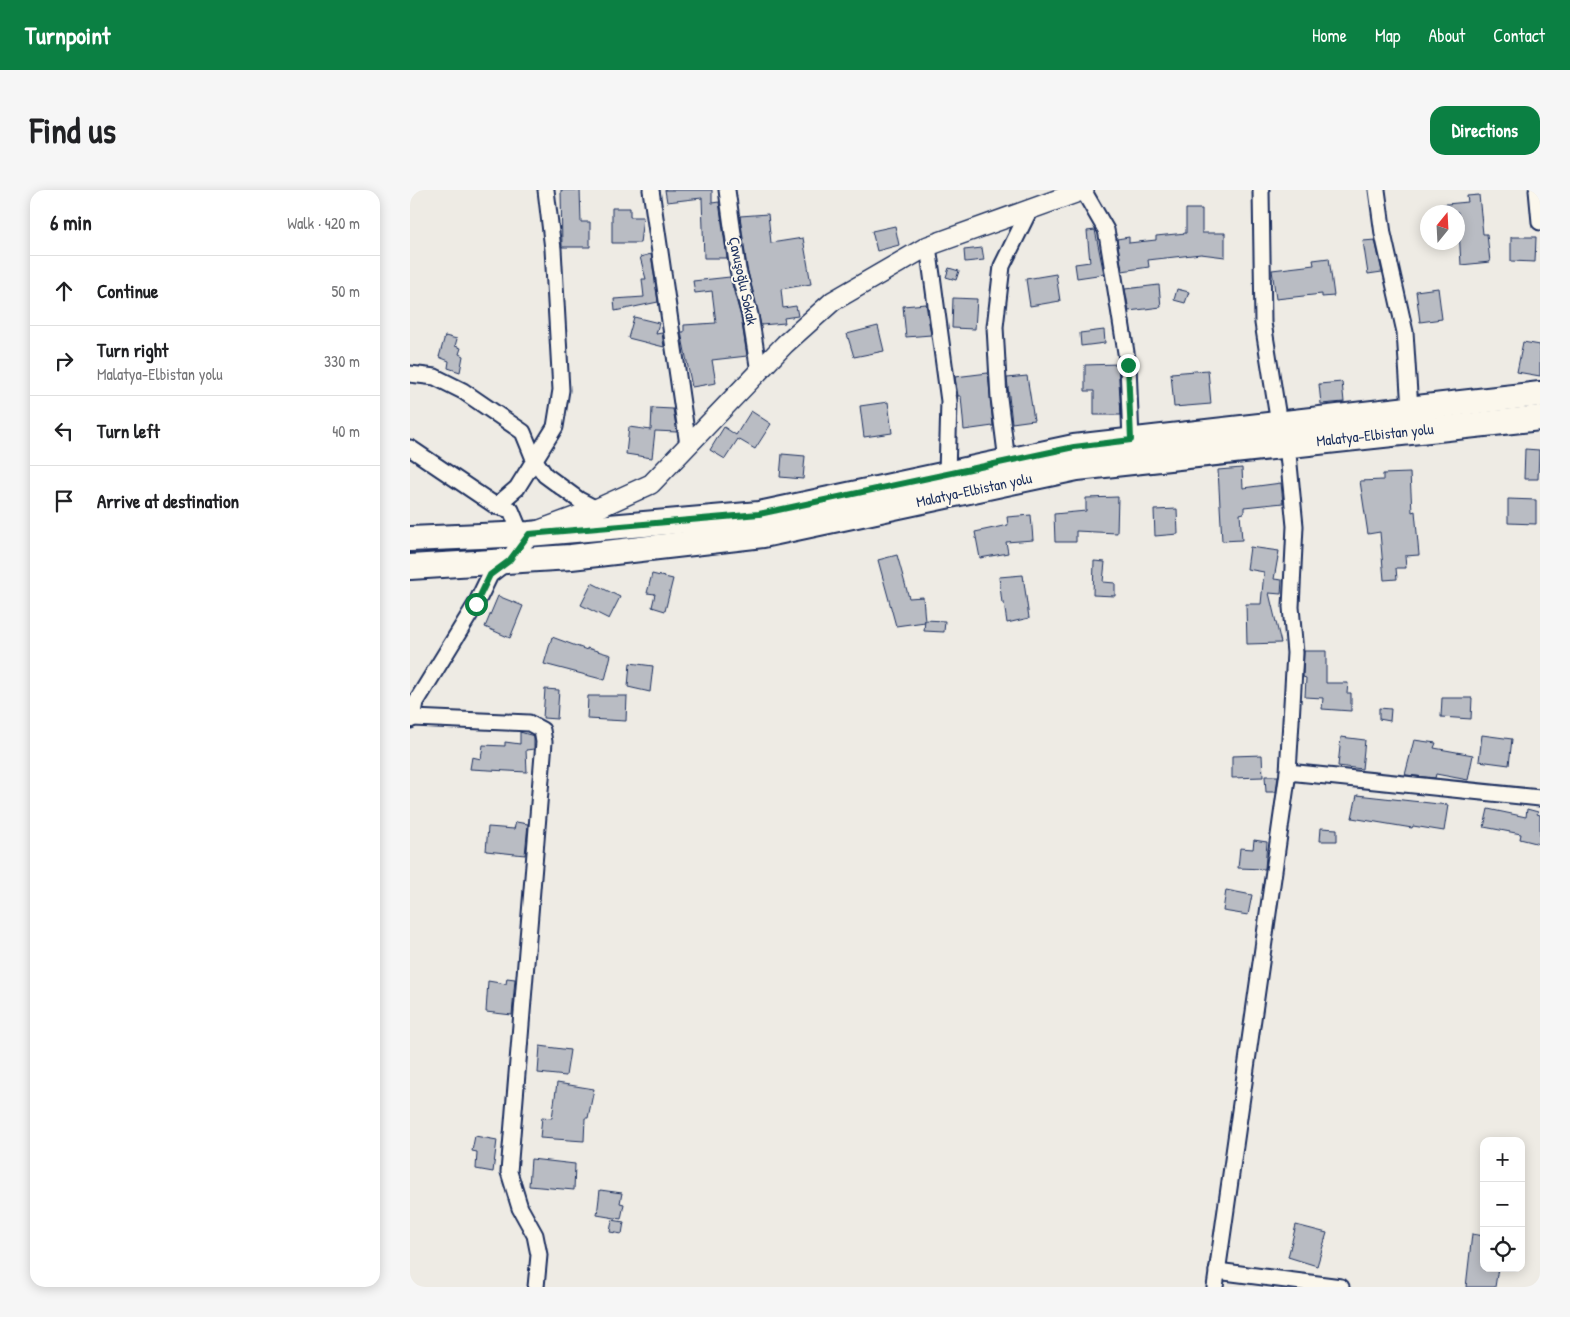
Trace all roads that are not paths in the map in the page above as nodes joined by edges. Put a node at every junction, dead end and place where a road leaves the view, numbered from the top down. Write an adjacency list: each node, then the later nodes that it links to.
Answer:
1 (546, 190): 20 (street)
2 (651, 190): 18 (street)
3 (727, 190): 11 (street, Çavuşoğlu Sokak)
4 (1084, 190): 8 (street); 17 (street)
5 (1261, 190): 16 (street)
6 (1377, 190): 14 (street)
7 (1536, 190): 9 (street)
8 (1030, 210): 10 (street); 21 (street)
9 (1540, 222)
10 (928, 246): 11 (street); 22 (street)
11 (759, 372): 18 (street)
12 (410, 374): 20 (street)
13 (1540, 394): 14 (main road, Malatya-Elbistan yolu)
14 (1410, 409): 16 (main road, Malatya-Elbistan yolu)
15 (1540, 418): 16 (main road, Malatya-Elbistan yolu)
16 (1283, 434): 17 (main road, Malatya-Elbistan yolu); 27 (main road, Malatya-Elbistan yolu); 30 (street)
17 (1131, 440): 21 (main road, Malatya-Elbistan yolu)
18 (688, 445): 24 (street)
19 (410, 448): 23 (street)
20 (534, 459): 23 (street); 24 (street)
21 (1007, 461): 22 (main road, Malatya-Elbistan yolu)
22 (947, 474): 25 (main road, Malatya-Elbistan yolu)
23 (496, 506): 25 (street)
24 (596, 509): 25 (street)
25 (525, 534): 26 (main road, Malatya-Elbistan yolu); 27 (street)
26 (410, 539)
27 (509, 561): 28 (main road, Malatya-Elbistan yolu); 29 (street)
28 (410, 566)
29 (411, 719): 33 (street)
30 (1288, 772): 31 (street); 32 (street)
31 (1540, 798)
32 (1218, 1271): 34 (street); 35 (street)
33 (536, 1287)
34 (1215, 1287)
35 (1341, 1287)

